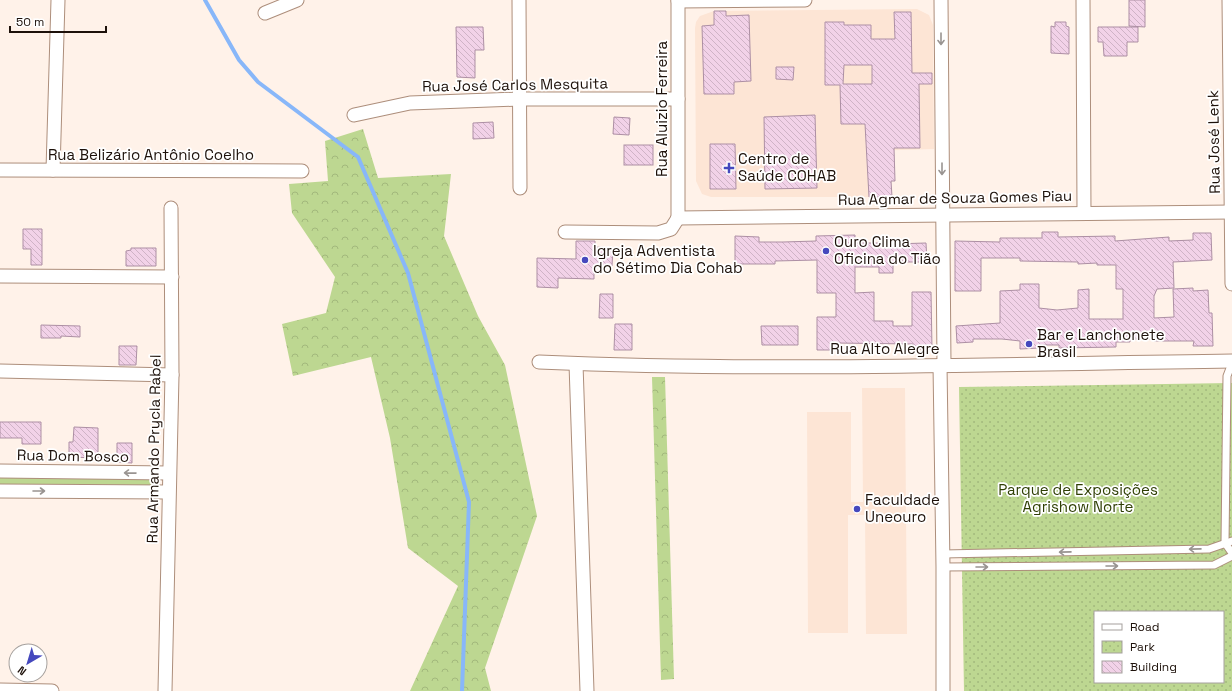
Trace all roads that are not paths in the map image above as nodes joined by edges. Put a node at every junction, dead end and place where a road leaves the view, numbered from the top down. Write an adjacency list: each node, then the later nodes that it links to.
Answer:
1 (58, 0): 14 (street)
2 (297, 0): 9 (street)
3 (519, 0): 11 (street)
4 (678, 0): 5 (street); 10 (street, Rua Aluizio Ferreira)
5 (805, 0)
6 (941, 0): 20 (street, one-way to 20)
7 (1083, 0): 18 (street)
8 (1229, 0): 19 (street, Rua José Lenk)
9 (265, 13)
10 (678, 98): 11 (street, Rua José Carlos Mesquita); 21 (street, Rua Aluizio Ferreira)
11 (519, 100): 12 (street, Rua José Carlos Mesquita); 16 (street)
12 (354, 115)
13 (0, 170): 14 (street, Rua Belizário Antônio Coelho)
14 (53, 170): 15 (street, Rua Belizário Antônio Coelho)
15 (302, 171)
16 (520, 188)
17 (171, 208): 24 (street, Rua Armando Prycla Rabel)
18 (1084, 212): 19 (street, Rua Agmar de Souza Gomes Piau); 20 (street, Rua Agmar de Souza Gomes Piau)
19 (1232, 212): 25 (street, Rua José Lenk)
20 (942, 216): 21 (street, Rua Agmar de Souza Gomes Piau); 29 (street)
21 (678, 218): 22 (street)
22 (565, 232)
23 (0, 276): 24 (street)
24 (172, 277): 31 (street, Rua Armando Prycla Rabel)
25 (1232, 284)
26 (539, 362): 28 (street, Rua Alto Alegre)
27 (1232, 362): 29 (street, Rua Alto Alegre); 32 (lane)
28 (576, 364): 29 (street, Rua Alto Alegre); 44 (street)
29 (942, 365): 38 (street)
30 (0, 372): 31 (street)
31 (172, 375): 34 (street, Rua Armando Prycla Rabel)
32 (1229, 464): 37 (lane)
33 (0, 471): 34 (street, Rua Dom Bosco, one-way to 33)
34 (169, 473): 36 (street, Rua Armando Prycla Rabel)
35 (0, 491): 36 (street, one-way to 36)
36 (168, 492): 43 (street, Rua Armando Prycla Rabel)
37 (1229, 542): 38 (lane, one-way to 38); 39 (lane)
38 (943, 554): 40 (street)
39 (1232, 554): 40 (lane, one-way to 39)
40 (943, 567): 45 (street)
41 (0, 690): 42 (street)
42 (52, 691)
43 (165, 691)
44 (587, 691)
45 (943, 691)

